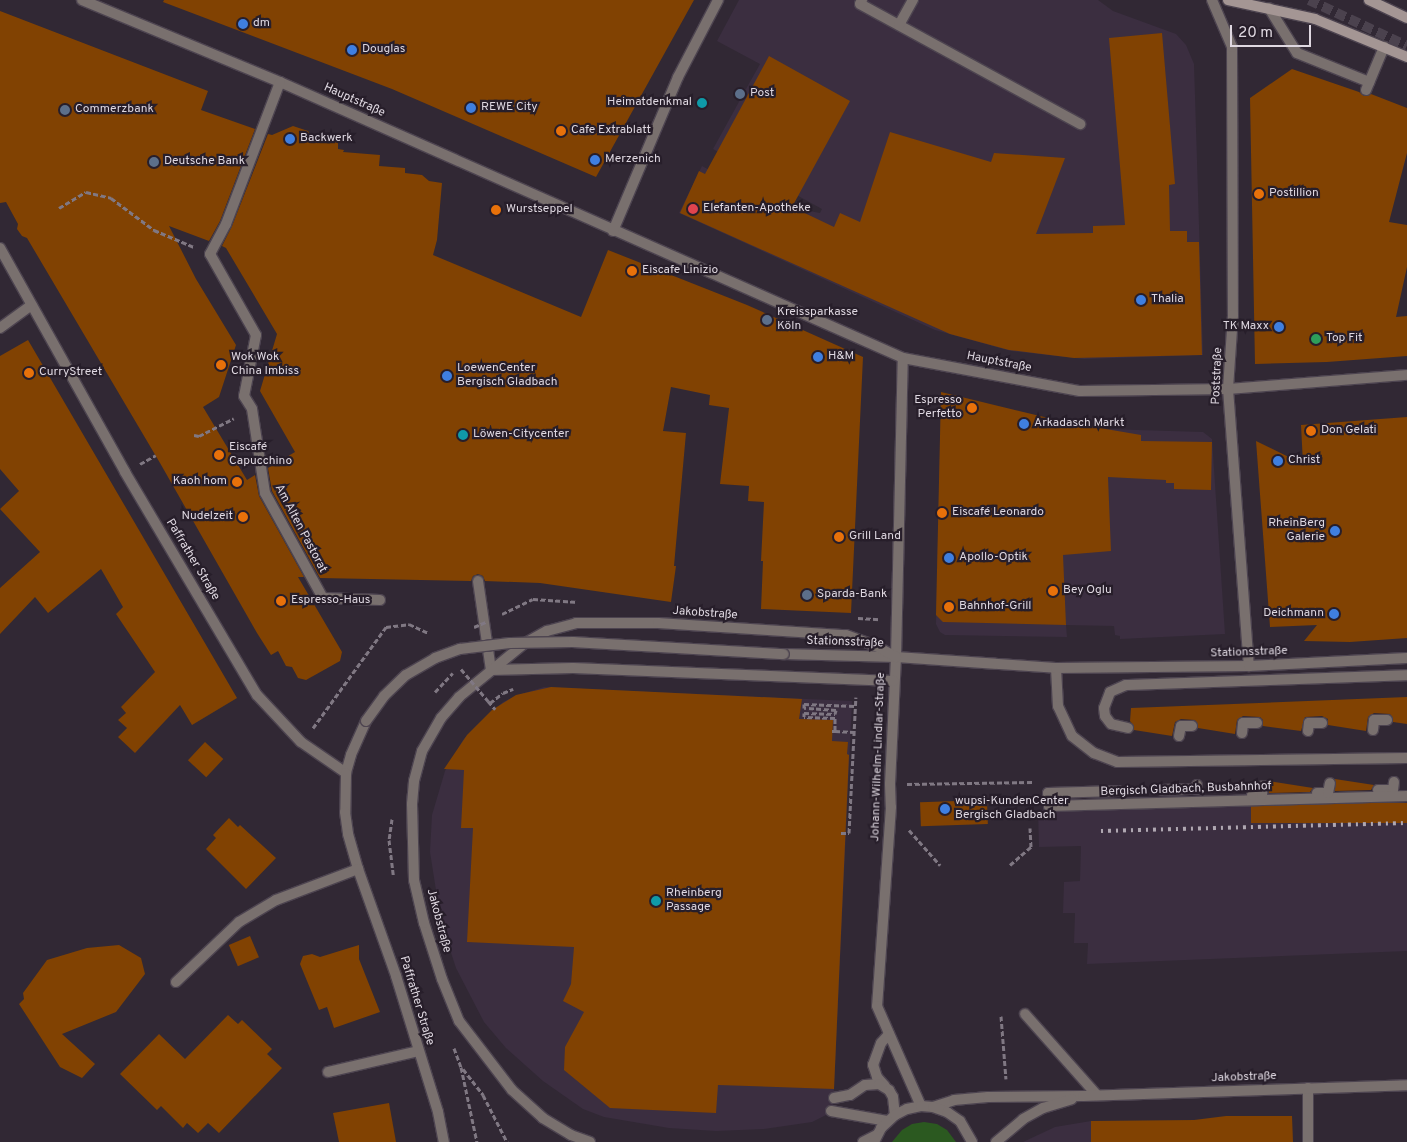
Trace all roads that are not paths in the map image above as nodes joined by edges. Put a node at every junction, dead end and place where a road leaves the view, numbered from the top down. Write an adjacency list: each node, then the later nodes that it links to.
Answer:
1 (82, 0): 13 (street, Hauptstraße)
2 (718, 0): 15 (street)
3 (862, 0): 10 (street)
4 (913, 0): 10 (street)
5 (1212, 0): 21 (street, Poststraße)
6 (1228, 0): 8 (main road)
7 (1369, 0): 9 (main road)
8 (1269, 8): 11 (main road); 11 (street)
9 (1407, 18)
10 (899, 25): 14 (street)
11 (1384, 47): 12 (main road)
12 (1407, 58)
13 (280, 82): 15 (street, Hauptstraße); 23 (street, Am Alten Pastorat)
14 (1080, 124)
15 (614, 231): 19 (street, Hauptstraße)
16 (0, 248): 17 (street, Paffrather Straße)
17 (32, 305): 18 (street); 41 (street, Paffrather Straße)
18 (0, 328)
19 (903, 358): 21 (street, Hauptstraße); 24 (street, Johann-Wilhelm-Lindlar-Straße)
20 (1407, 375): 21 (street, Hauptstraße)
21 (1228, 389): 26 (street, Poststraße)
22 (478, 581): 28 (street)
23 (380, 600)
24 (896, 657): 27 (street, Stationsstraße); 28 (street, Jakobstraße); 30 (street, Johann-Wilhelm-Lindlar-Straße); 41 (street, Stationsstraße, bridge)
25 (1407, 658): 26 (street, Stationsstraße)
26 (1249, 666): 27 (street, Stationsstraße)
27 (1056, 668): 40 (street)
28 (491, 670): 30 (street); 70 (street, Jakobstraße)
29 (1407, 675): 35 (street)
30 (894, 681): 55 (street, Johann-Wilhelm-Lindlar-Straße)
31 (1387, 720): 36 (street)
32 (1256, 723): 38 (street)
33 (1322, 723): 37 (street)
34 (1192, 726): 39 (street)
35 (1128, 728)
36 (1373, 730)
37 (1308, 731)
38 (1242, 733)
39 (1179, 736)
40 (1407, 758)
41 (346, 773): 52 (street, Paffrather Straße)
42 (1394, 782): 47 (street)
43 (1330, 783): 49 (street)
44 (1197, 785): 46 (street, Bergisch Gladbach, Busbahnhof)
45 (1263, 786): 50 (street, Bergisch Gladbach, Busbahnhof)
46 (1162, 790)
47 (1378, 790)
48 (1118, 791): 51 (street, Bergisch Gladbach, Busbahnhof)
49 (1311, 793)
50 (1249, 796)
51 (1407, 796)
52 (358, 869): 53 (street); 56 (street, Paffrather Straße)
53 (176, 982)
54 (1025, 1014): 61 (street)
55 (889, 1034): 59 (street); 64 (street, Johann-Wilhelm-Lindlar-Straße)
56 (418, 1051): 57 (street); 69 (street, Paffrather Straße)
57 (328, 1072)
58 (1407, 1085): 60 (street, Jakobstraße)
59 (885, 1086): 63 (street); 67 (street)
60 (1308, 1088): 61 (street, Jakobstraße); 74 (street)
61 (1097, 1095): 62 (street, Jakobstraße)
62 (1083, 1096): 65 (street, Jakobstraße); 73 (street, Jakobstraße)
63 (834, 1098)
64 (921, 1106): 65 (street, Jakobstraße); 67 (street, Jakobstraße)
65 (933, 1107): 72 (street, Jakobstraße)
66 (831, 1111): 67 (street)
67 (891, 1118): 68 (street)
68 (875, 1139): 71 (street)
69 (444, 1142)
70 (590, 1142)
71 (863, 1142)
72 (972, 1142)
73 (996, 1142)
74 (1308, 1142)

